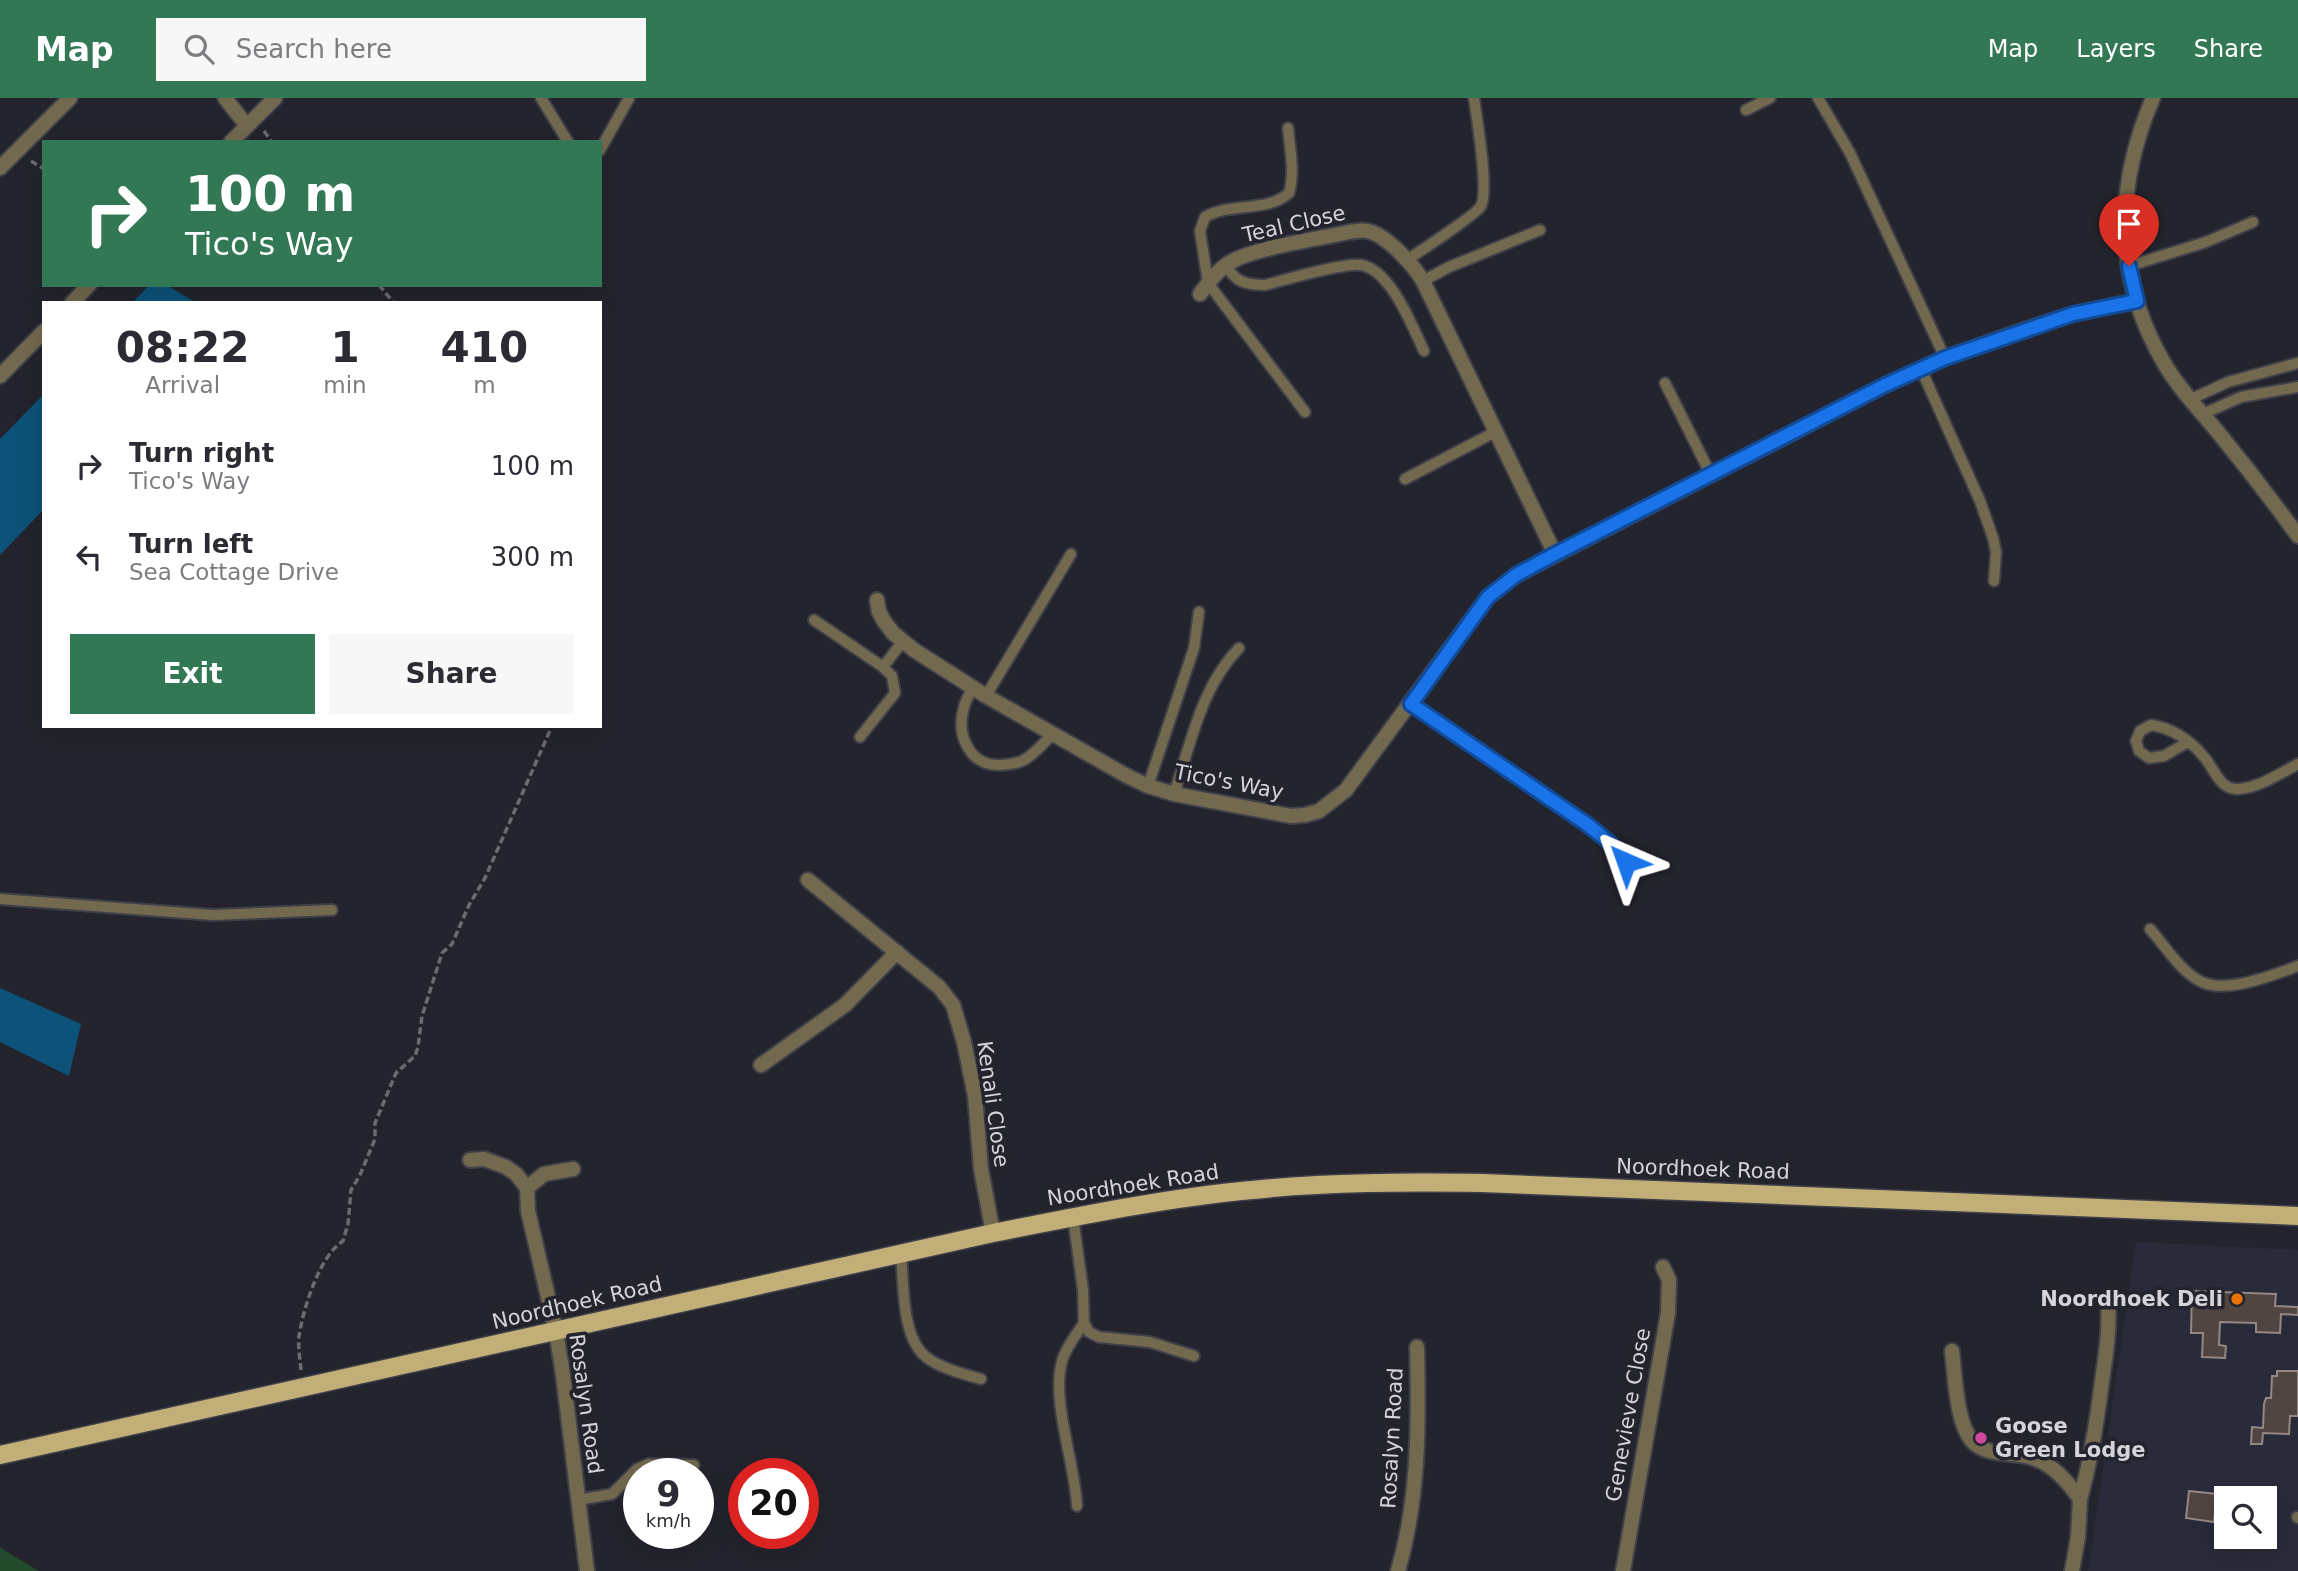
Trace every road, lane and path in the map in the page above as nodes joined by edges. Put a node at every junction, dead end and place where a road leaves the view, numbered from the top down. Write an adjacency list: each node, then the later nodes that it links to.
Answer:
1 (70, 98): 16 (street)
2 (225, 98): 11 (street)
3 (275, 98): 11 (street)
4 (541, 98): 14 (lane)
5 (629, 98): 15 (lane)
6 (1474, 98): 19 (lane)
7 (1770, 98): 10 (lane)
8 (1818, 98): 31 (lane)
9 (2153, 98): 21 (street)
10 (1746, 110)
11 (247, 126): 13 (street)
12 (1288, 128): 25 (lane, Teal Close)
13 (233, 140)
14 (567, 140)
15 (602, 146)
16 (0, 168)
17 (2253, 222): 21 (lane)
18 (1540, 230): 22 (lane)
19 (1408, 260): 20 (street, Teal Close); 22 (street, Teal Close)
20 (1226, 265): 25 (street, Teal Close); 30 (lane)
21 (2129, 266): 28 (street)
22 (1423, 281): 40 (street, Teal Close)
23 (87, 287): 26 (street)
24 (381, 287): 27 (path)
25 (1204, 288): 38 (lane)
26 (74, 301)
27 (392, 301)
28 (2137, 301): 31 (street, Tico's Way); 37 (street)
29 (42, 333): 34 (street)
30 (1424, 351)
31 (1945, 358): 33 (street, Tico's Way)
32 (2298, 363): 37 (lane)
33 (1922, 369): 41 (street, Tico's Way); 46 (lane)
34 (0, 376)
35 (1665, 383): 41 (lane)
36 (2298, 387): 39 (lane)
37 (2190, 399): 39 (street)
38 (1305, 412)
39 (2203, 414): 43 (street)
40 (1497, 431): 42 (lane); 45 (street, Teal Close)
41 (1711, 475): 45 (street, Tico's Way)
42 (1405, 479)
43 (2298, 536)
44 (1071, 554): 54 (lane)
45 (1555, 554): 55 (street, Tico's Way)
46 (1994, 581)
47 (877, 600): 50 (street, Tico's Way)
48 (1199, 612): 61 (lane)
49 (814, 620): 52 (lane)
50 (903, 641): 52 (lane); 53 (street, Tico's Way)
51 (1239, 648): 62 (lane)
52 (883, 667): 58 (lane)
53 (973, 687): 54 (street, Tico's Way); 57 (lane)
54 (986, 696): 57 (street, Tico's Way)
55 (1411, 704): 62 (street, Tico's Way); 63 (lane)
56 (551, 728): 86 (path)
57 (1053, 734): 61 (street, Tico's Way)
58 (860, 737)
59 (2186, 743): 60 (lane)
60 (2298, 764)
61 (1148, 786): 62 (street, Tico's Way)
62 (1174, 794)
63 (1626, 862)
64 (808, 880): 68 (street, Kenali Close)
65 (0, 899): 66 (lane)
66 (332, 909)
67 (2150, 929): 69 (lane)
68 (897, 952): 70 (street); 76 (street, Kenali Close)
69 (2298, 967)
70 (761, 1065)
71 (470, 1160): 73 (street)
72 (573, 1169): 73 (street)
73 (527, 1188): 81 (street, Rosalyn Road)
74 (2298, 1216): 75 (main road, Noordhoek Road)
75 (1073, 1217): 76 (main road, Noordhoek Road); 80 (lane)
76 (993, 1233): 77 (main road, Noordhoek Road)
77 (901, 1254): 81 (main road, Noordhoek Road); 85 (lane)
78 (1663, 1267): 94 (street, Genevieve Close)
79 (2108, 1300): 89 (street)
80 (1084, 1323): 84 (lane); 91 (lane)
81 (556, 1331): 86 (main road, Noordhoek Road); 90 (street, Rosalyn Road)
82 (1417, 1347): 93 (street, Rosalyn Road)
83 (1952, 1352): 89 (street)
84 (1194, 1356)
85 (981, 1379)
86 (304, 1388): 87 (main road, Noordhoek Road)
87 (0, 1455)
88 (623, 1483): 90 (lane)
89 (2080, 1499): 95 (street)
90 (578, 1500): 92 (street, Rosalyn Road)
91 (1077, 1506)
92 (587, 1571)
93 (1398, 1571)
94 (1623, 1571)
95 (2072, 1571)

